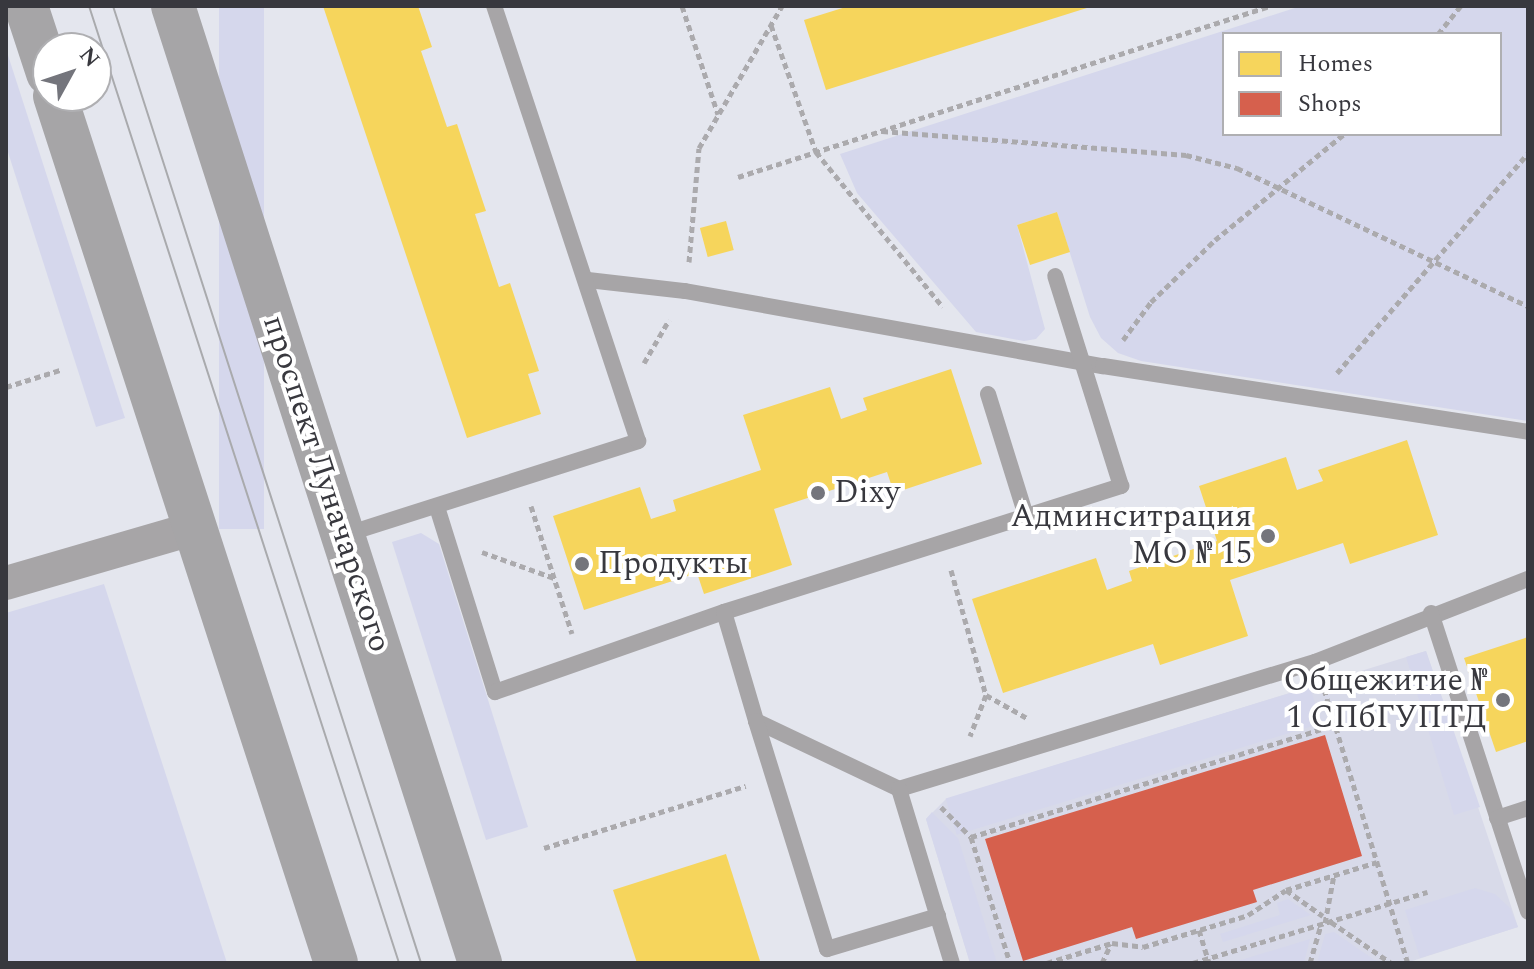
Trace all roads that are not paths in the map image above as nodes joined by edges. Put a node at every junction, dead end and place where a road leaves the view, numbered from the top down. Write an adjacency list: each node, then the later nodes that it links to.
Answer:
1 (26, 6): 4 (main road)
2 (173, 6): 14 (main road, проспект Луначарского)
3 (494, 6): 7 (lane)
4 (35, 32)
5 (60, 112): 13 (main road)
6 (1055, 276): 8 (lane)
7 (588, 280): 8 (lane); 11 (lane)
8 (1082, 362): 10 (lane); 12 (lane)
9 (988, 394): 12 (lane)
10 (1526, 437)
11 (437, 507): 14 (lane); 17 (lane)
12 (1026, 516): 17 (lane)
13 (195, 528): 16 (street); 25 (main road)
14 (343, 536): 26 (main road, проспект Луначарского)
15 (1528, 579): 18 (lane)
16 (6, 583)
17 (724, 612): 19 (lane)
18 (1431, 613): 20 (lane); 22 (lane)
19 (756, 721): 20 (lane); 24 (lane)
20 (899, 789): 24 (lane)
21 (1528, 808): 22 (lane)
22 (1497, 818): 23 (lane)
23 (1528, 912)
24 (938, 916): 27 (lane)
25 (336, 963)
26 (480, 963)
27 (952, 963)

